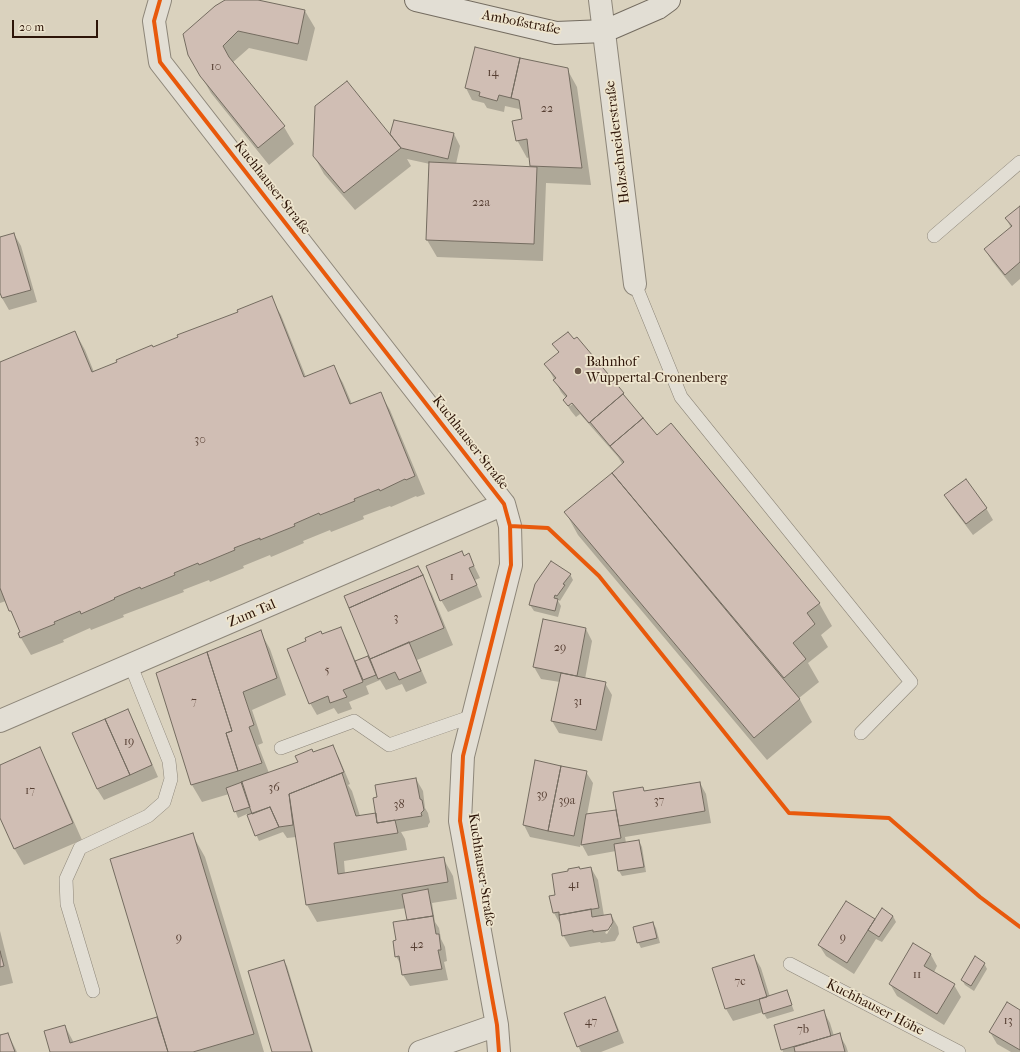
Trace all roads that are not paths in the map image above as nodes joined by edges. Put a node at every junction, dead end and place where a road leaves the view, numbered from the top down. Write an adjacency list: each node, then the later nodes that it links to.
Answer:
1 (160, 0): 9 (street, Kuchhauser Straße)
2 (416, 0): 5 (street, Amboßstraße)
3 (600, 0): 5 (street, Holzschneiderstraße)
4 (669, 0): 5 (street, Amboßstraße)
5 (605, 31): 8 (street, Holzschneiderstraße)
6 (1020, 162): 7 (lane)
7 (934, 236)
8 (635, 284): 13 (lane)
9 (504, 504): 10 (street, Zum Tal); 11 (street, Kuchhauser Straße)
10 (131, 666): 12 (street, Zum Tal); 16 (lane)
11 (473, 716): 14 (lane); 17 (street, Kuchhauser Straße)
12 (0, 722)
13 (861, 733)
14 (281, 748)
15 (790, 964): 20 (lane, Kuchhauser Höhe)
16 (93, 991)
17 (497, 1025): 18 (street); 19 (street, Kuchhauser Straße)
18 (420, 1052)
19 (499, 1052)
20 (959, 1052)

